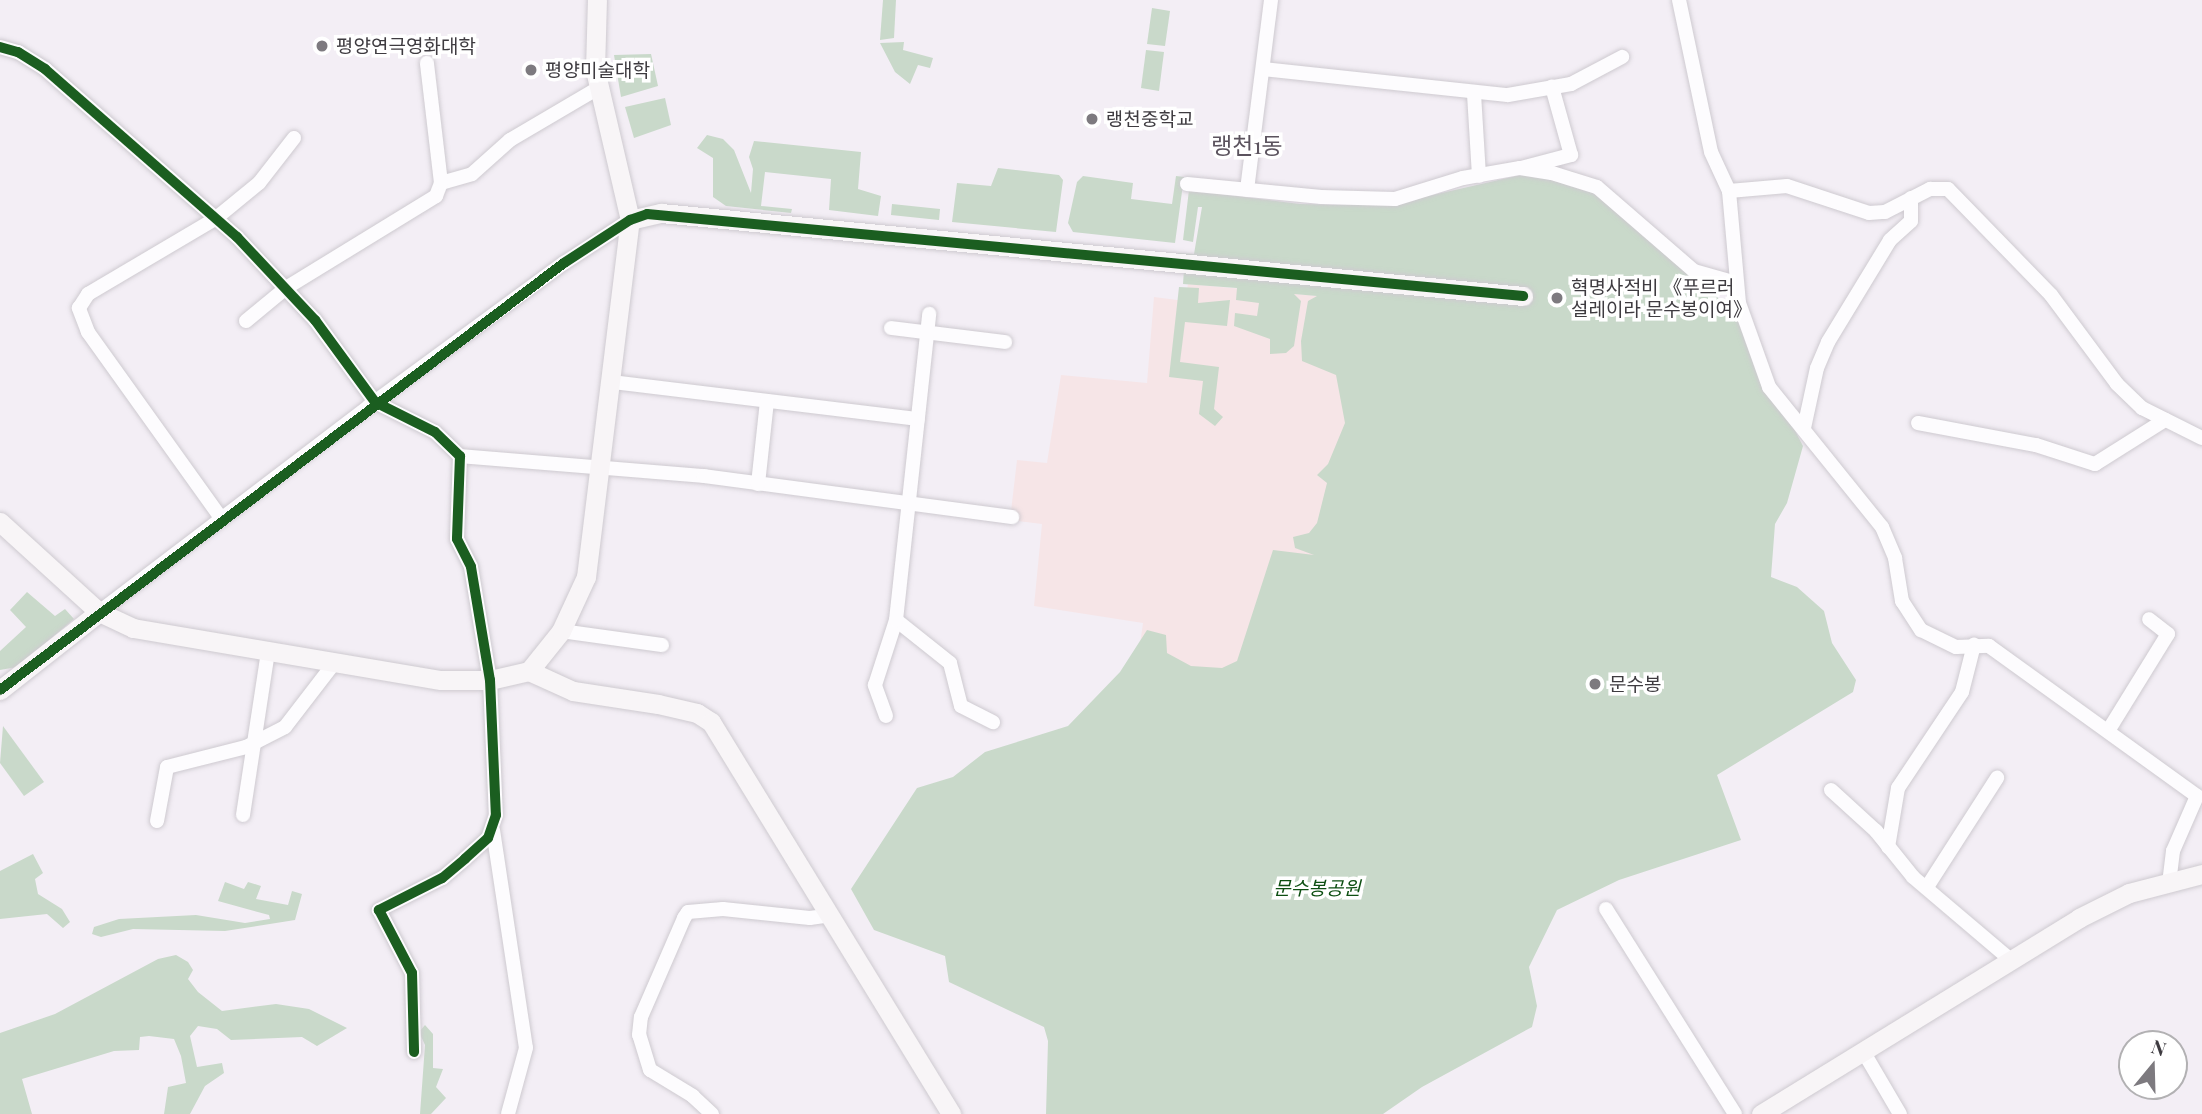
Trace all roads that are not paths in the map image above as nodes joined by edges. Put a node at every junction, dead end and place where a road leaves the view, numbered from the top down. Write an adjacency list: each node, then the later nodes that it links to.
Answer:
1 (597, 0): 8 (street)
2 (1271, 0): 7 (street)
3 (1679, 0): 17 (street)
4 (0, 47): 19 (street)
5 (1622, 57): 9 (street)
6 (427, 63): 14 (street)
7 (1263, 69): 10 (street); 16 (street)
8 (600, 87): 14 (street); 20 (street)
9 (1552, 87): 10 (street); 12 (street)
10 (1474, 94): 13 (street)
11 (294, 138): 19 (street)
12 (1520, 169): 13 (street); 21 (street)
13 (1479, 176): 16 (street)
14 (441, 183): 22 (street)
15 (1186, 184): 16 (street)
16 (1247, 190)
17 (1729, 191): 18 (street); 21 (street)
18 (1911, 198): 33 (street); 35 (street)
19 (215, 219): 22 (street); 42 (street)
20 (630, 220): 23 (street); 29 (street); 31 (street)
21 (1736, 283): 35 (street)
22 (286, 288): 25 (street); 31 (street)
23 (1523, 296)
24 (929, 314): 27 (street)
25 (246, 321)
26 (891, 328): 27 (street)
27 (927, 333): 28 (street); 32 (street)
28 (1005, 342)
29 (612, 382): 30 (street); 38 (street)
30 (767, 401): 32 (street); 39 (street)
31 (375, 402): 37 (street); 42 (street)
32 (918, 419): 40 (street)
33 (2165, 420): 34 (street); 36 (street)
34 (1918, 423)
35 (1804, 428): 49 (street)
36 (2202, 438)
37 (460, 456): 38 (street); 53 (street)
38 (602, 466): 39 (street); 47 (street)
39 (758, 484): 40 (street)
40 (908, 503): 41 (street); 46 (street)
41 (1012, 517)
42 (222, 518): 44 (street)
43 (0, 522): 44 (street)
44 (99, 612): 50 (street); 54 (street)
45 (2149, 619): 57 (street)
46 (896, 620): 55 (street); 56 (street)
47 (561, 631): 48 (street); 52 (street)
48 (662, 645)
49 (1974, 645): 57 (street); 64 (street)
50 (268, 651): 51 (street); 58 (street)
51 (335, 662): 53 (street); 58 (street)
52 (529, 671): 53 (street); 69 (street)
53 (490, 680): 63 (street)
54 (0, 690)
55 (886, 716)
56 (993, 722)
57 (2108, 731): 66 (street)
58 (254, 743): 61 (street); 62 (street)
59 (1997, 778): 67 (street)
60 (1831, 790): 64 (street)
61 (243, 815)
62 (157, 821)
63 (493, 830): 72 (street); 73 (street)
64 (1888, 847): 67 (street)
65 (2202, 874): 66 (street)
66 (2169, 882): 70 (street)
67 (1927, 887): 70 (street)
68 (1606, 909): 76 (street)
69 (831, 915): 74 (street); 75 (street)
70 (2011, 960): 71 (street)
71 (1863, 1051): 77 (street); 78 (street)
72 (414, 1052)
73 (508, 1114)
74 (712, 1114)
75 (951, 1114)
76 (1735, 1114)
77 (1761, 1114)
78 (1900, 1114)

